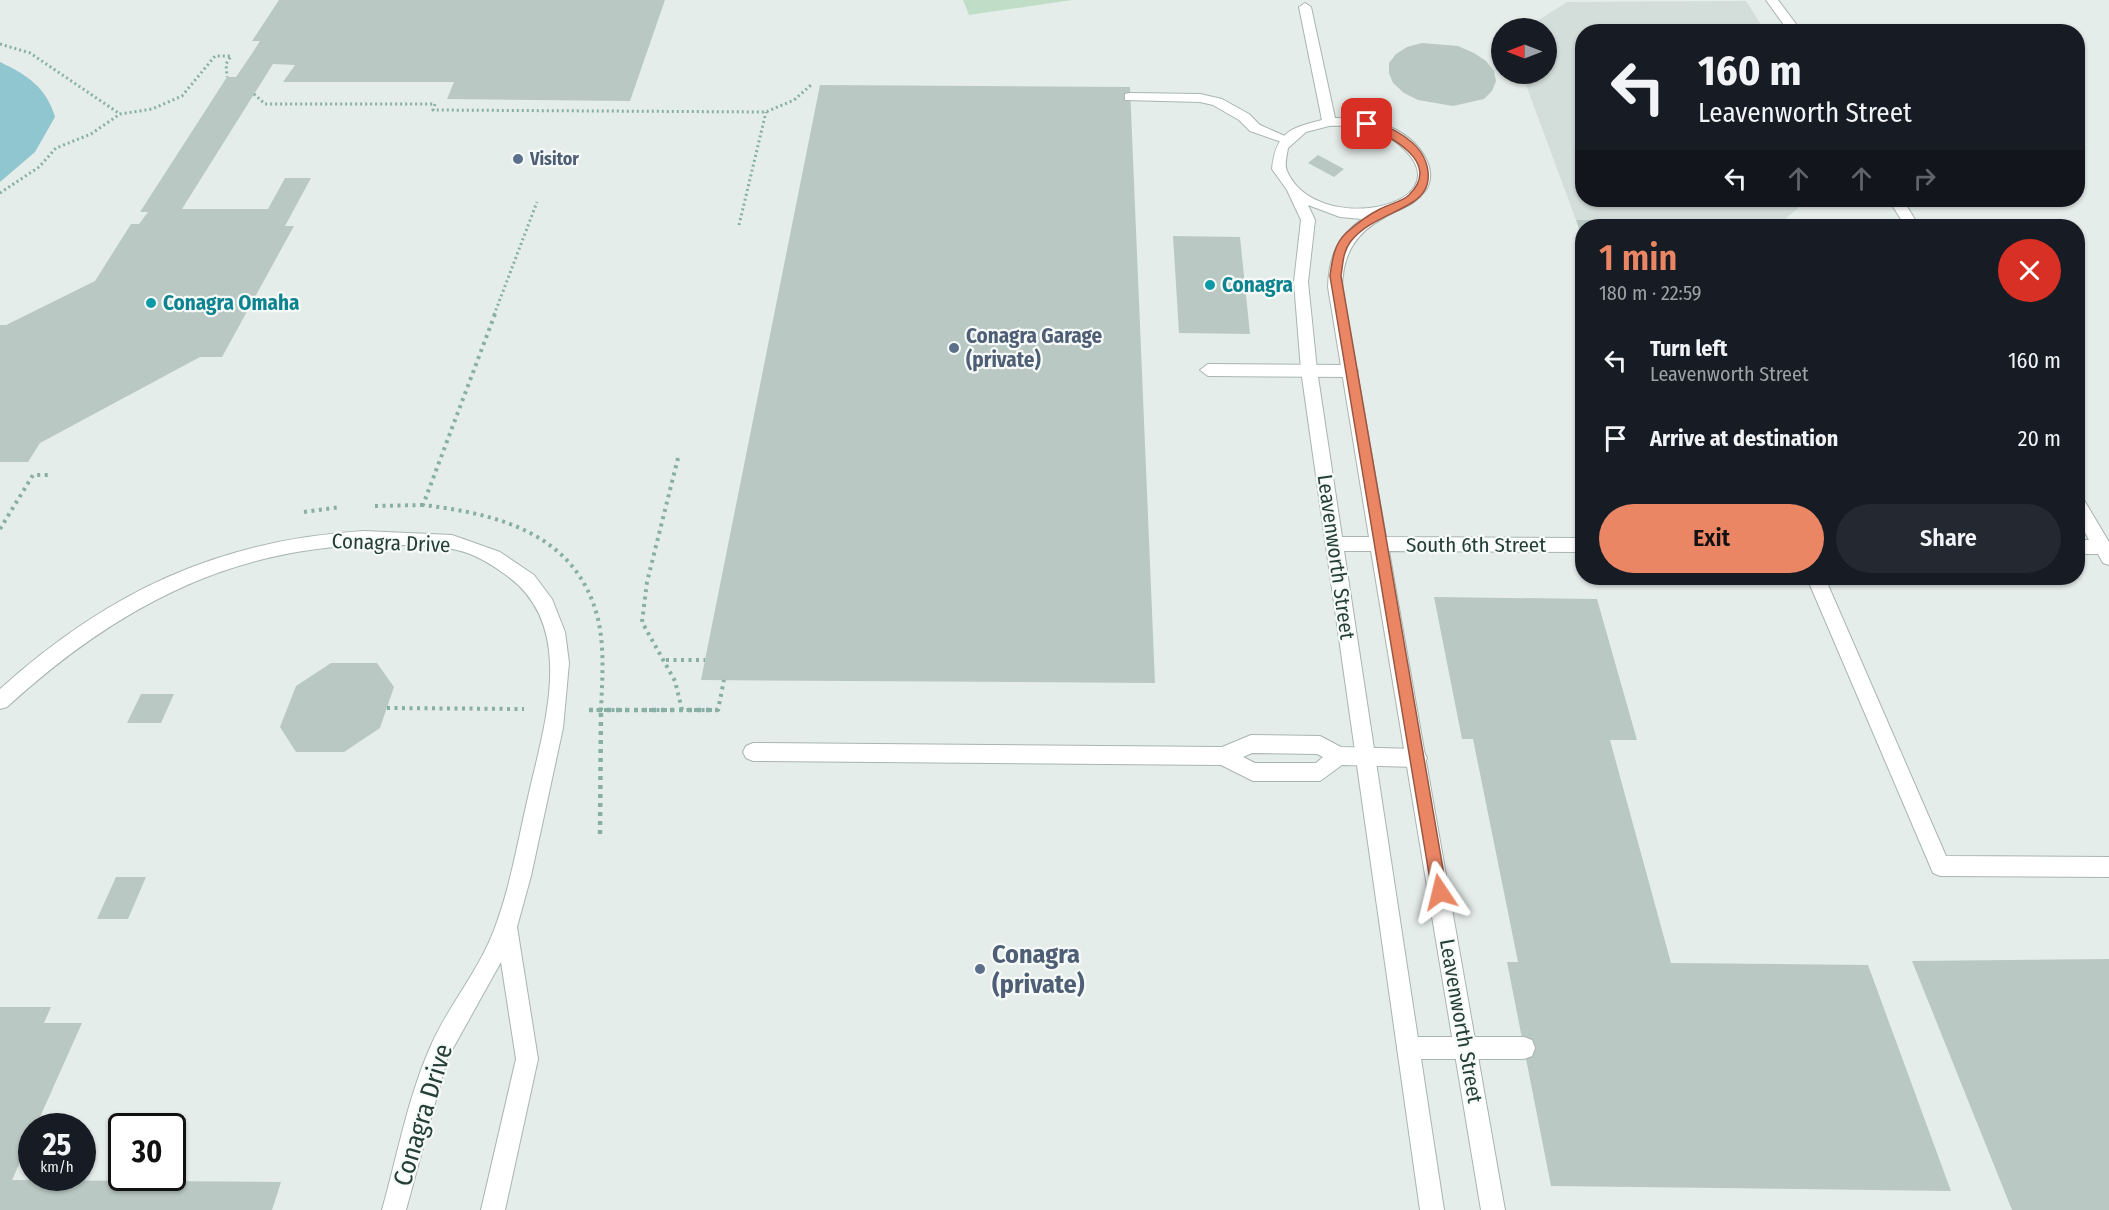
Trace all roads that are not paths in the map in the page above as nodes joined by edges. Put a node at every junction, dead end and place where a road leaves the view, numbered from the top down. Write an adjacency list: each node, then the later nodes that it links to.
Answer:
1 (1772, 0): 3 (street)
2 (1305, 7): 5 (street)
3 (1790, 24)
4 (1130, 97): 6 (street)
5 (1329, 122): 6 (street, Leavenworth Street); 8 (street, Leavenworth Street)
6 (1287, 140): 7 (street, Leavenworth Street)
7 (1294, 191): 8 (street, Leavenworth Street); 10 (street, Leavenworth Street)
8 (1382, 212): 11 (street, Leavenworth Street)
9 (1208, 370): 10 (street)
10 (1309, 370): 11 (street); 13 (street, Leavenworth Street)
11 (1350, 371): 14 (street, Leavenworth Street)
12 (2085, 517): 17 (street)
13 (1333, 544): 14 (street, South 6th Street); 23 (street, Leavenworth Street)
14 (1380, 544): 15 (street, South 6th Street); 24 (street, Leavenworth Street)
15 (1575, 545)
16 (2085, 548): 17 (street)
17 (2106, 553)
18 (1819, 585): 25 (street)
19 (0, 701): 26 (street, Conagra Drive)
20 (753, 752): 21 (street)
21 (1222, 756): 22 (street); 22 (street)
22 (1338, 756): 23 (street)
23 (1366, 756): 24 (street); 27 (street, Leavenworth Street)
24 (1417, 758): 28 (street, Leavenworth Street)
25 (2109, 867)
26 (506, 926): 30 (street, Conagra Drive); 31 (street, Conagra Drive)
27 (1408, 1048): 28 (street); 32 (street, Leavenworth Street)
28 (1466, 1048): 29 (street); 33 (street, Leavenworth Street)
29 (1524, 1048)
30 (394, 1210)
31 (493, 1210)
32 (1432, 1210)
33 (1493, 1210)

